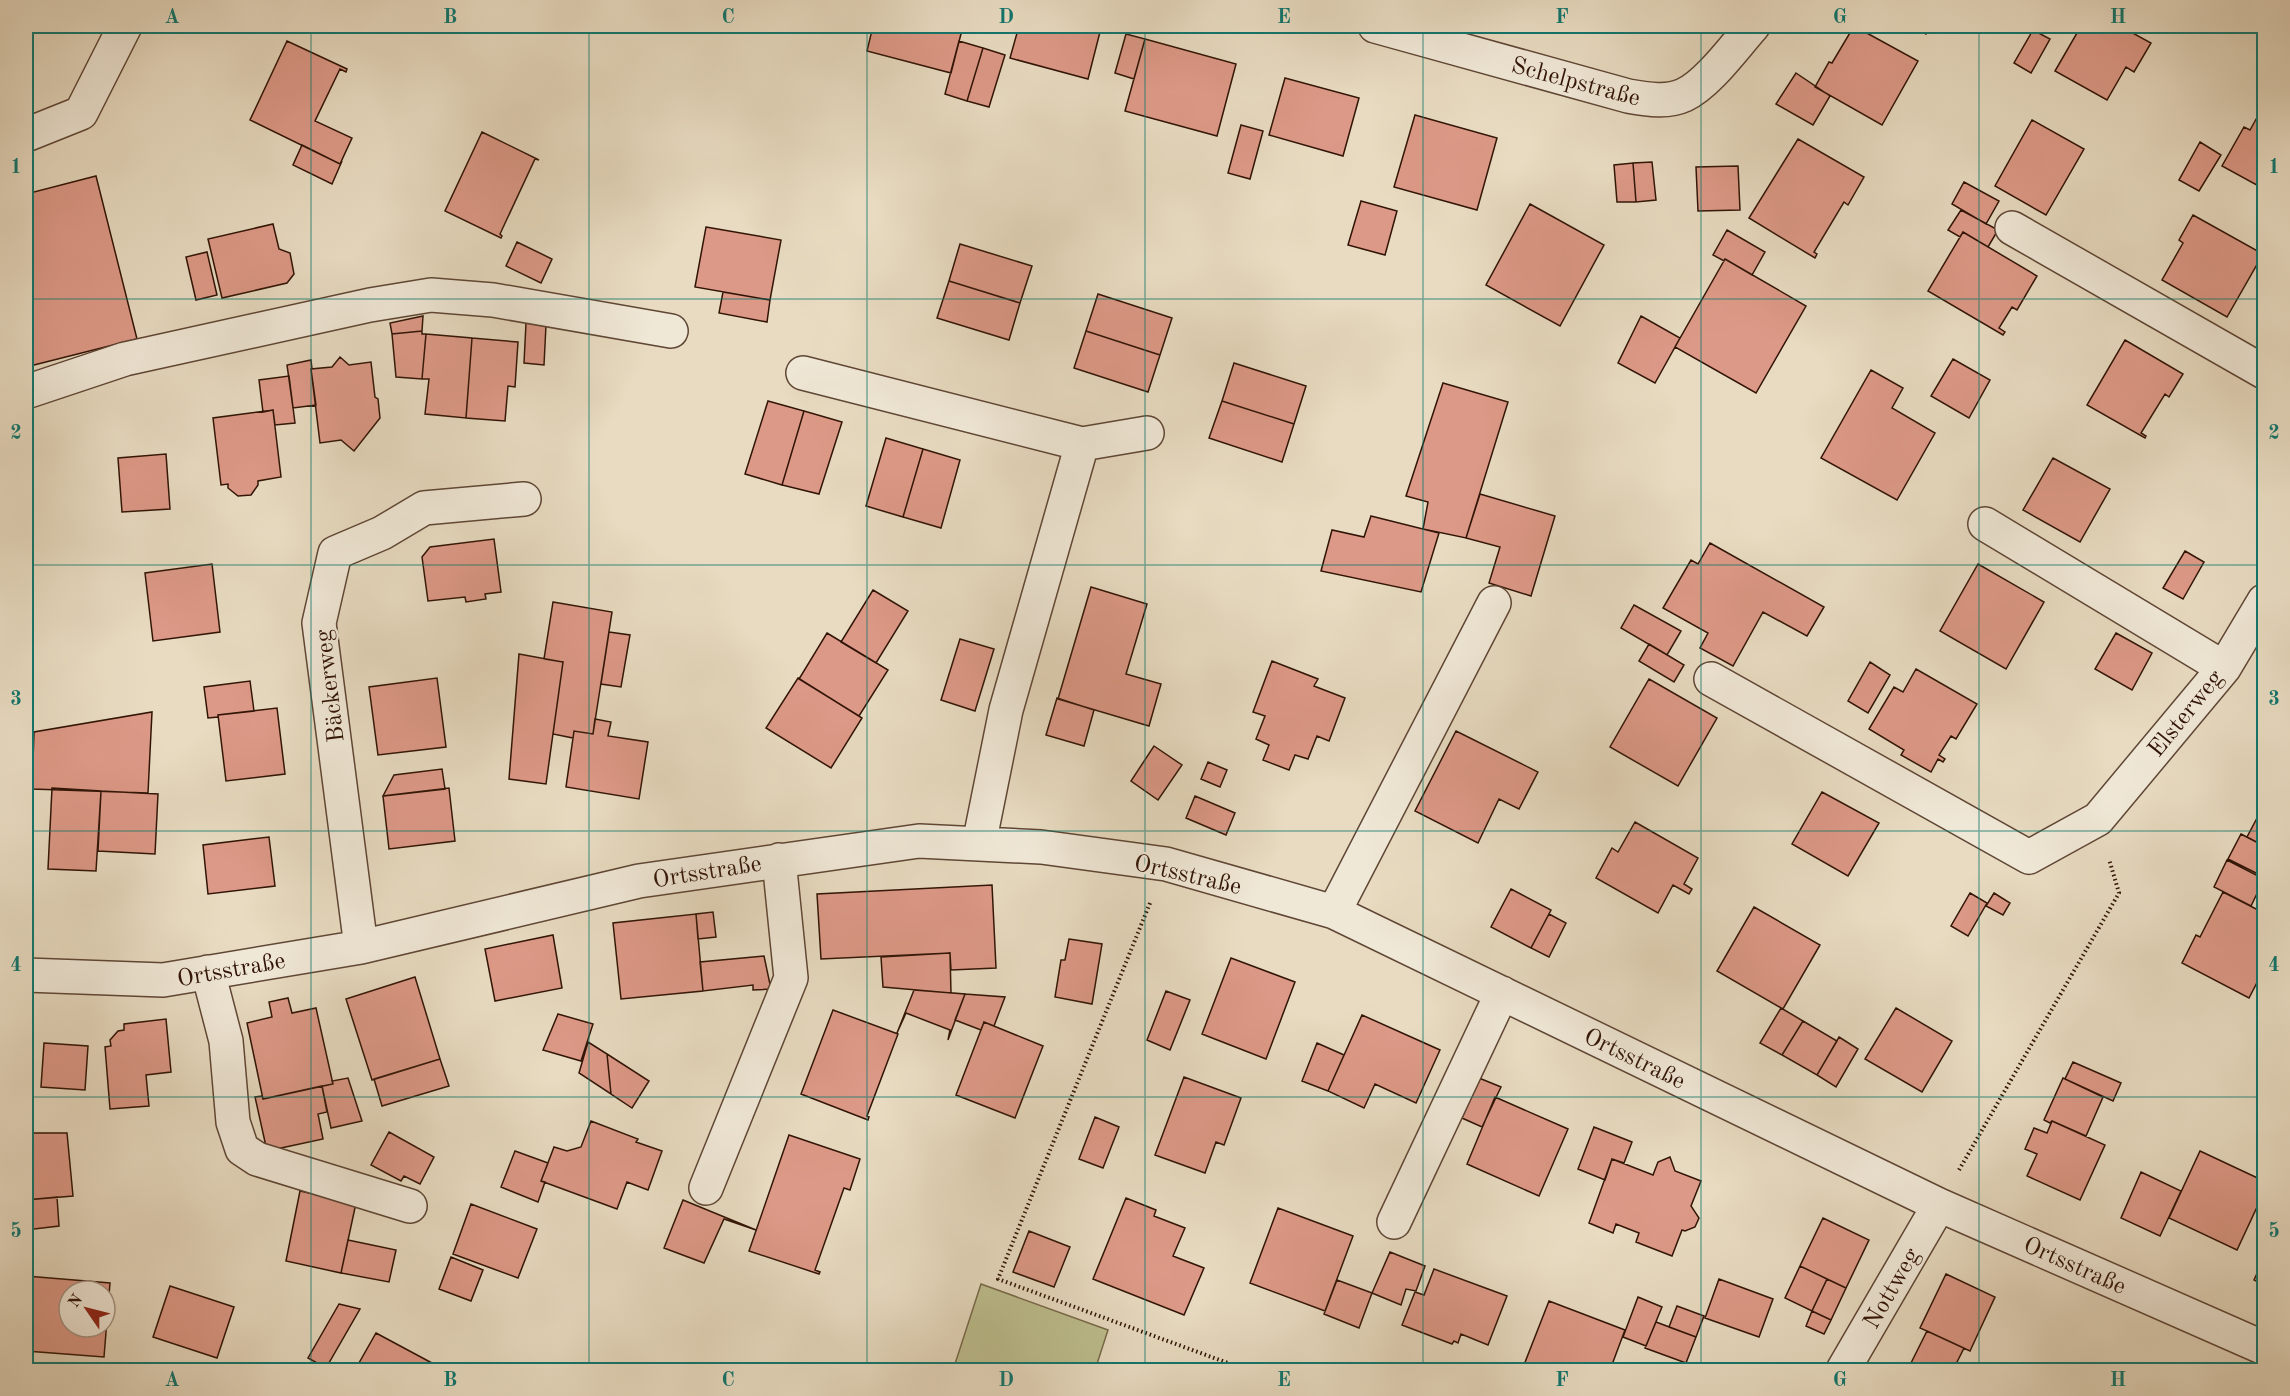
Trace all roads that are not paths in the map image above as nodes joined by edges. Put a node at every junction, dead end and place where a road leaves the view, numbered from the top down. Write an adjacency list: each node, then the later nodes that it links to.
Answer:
1 (125, 26): 4 (street)
2 (1375, 26): 3 (street, Schelpstraße)
3 (1753, 26)
4 (26, 135)
5 (2012, 228): 7 (street)
6 (671, 331): 9 (street)
7 (2265, 372)
8 (803, 373): 11 (street)
9 (26, 392)
10 (1147, 434): 11 (street)
11 (1082, 444): 18 (street)
12 (524, 499): 21 (street, Bäckerweg)
13 (1985, 524): 16 (street)
14 (2265, 602): 16 (street, Elsterweg)
15 (1494, 603): 20 (street)
16 (2224, 668): 17 (street, Elsterweg)
17 (1711, 679)
18 (980, 844): 19 (street, Ortsstraße); 20 (street, Ortsstraße)
19 (779, 860): 21 (street, Ortsstraße); 25 (street)
20 (1334, 912): 24 (street, Ortsstraße)
21 (361, 947): 22 (street, Ortsstraße)
22 (208, 972): 23 (street, Ortsstraße); 27 (street)
23 (26, 975)
24 (1503, 993): 26 (street, Ortsstraße); 28 (street)
25 (706, 1188)
26 (1939, 1205): 29 (street, Ortsstraße); 30 (street, Nottweg)
27 (410, 1206)
28 (1394, 1222)
29 (2265, 1348)
30 (1843, 1371)

